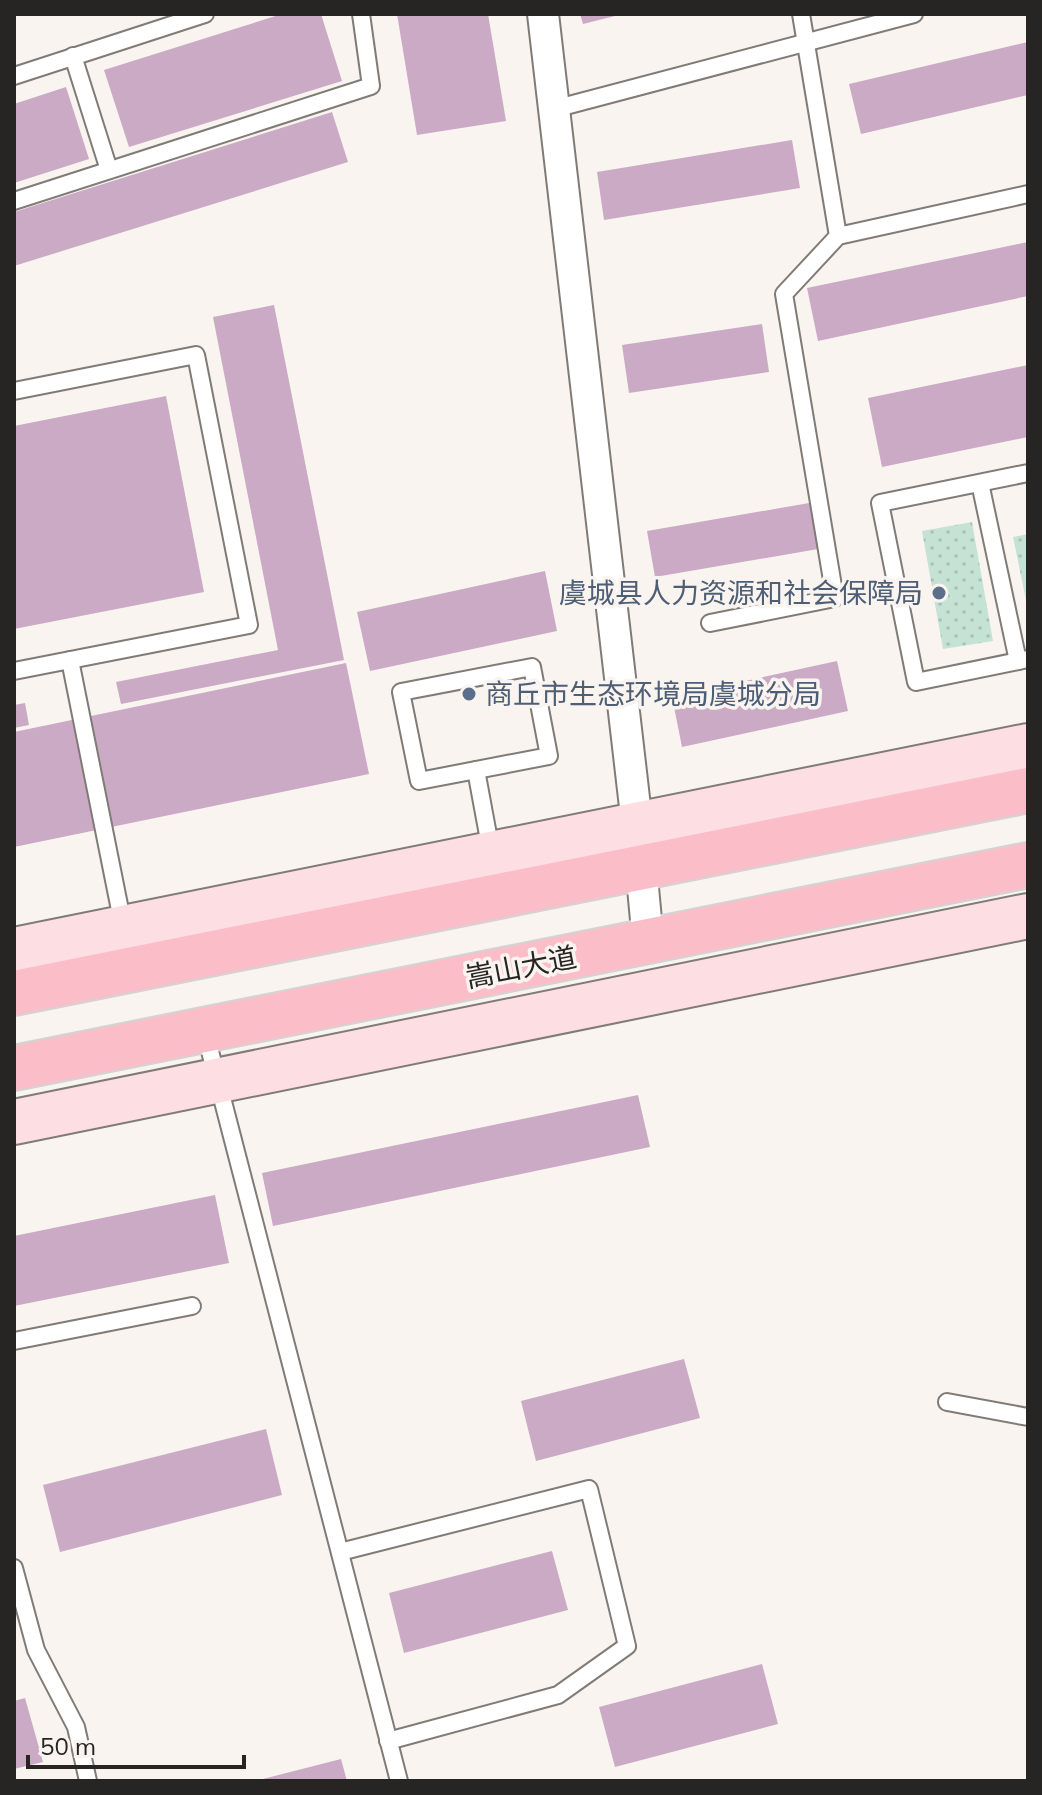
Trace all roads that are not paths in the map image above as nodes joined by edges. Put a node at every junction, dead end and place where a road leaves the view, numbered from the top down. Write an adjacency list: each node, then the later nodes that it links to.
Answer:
1 (205, 14): 7 (lane)
2 (361, 14): 10 (lane)
3 (543, 14): 9 (street)
4 (801, 14): 6 (lane)
5 (914, 14): 6 (lane)
6 (806, 42): 9 (lane); 13 (lane)
7 (73, 56): 8 (lane); 10 (lane)
8 (14, 76)
9 (554, 109): 24 (street)
10 (109, 170): 12 (lane)
11 (1028, 194): 13 (lane)
12 (14, 201)
13 (838, 236): 17 (lane)
14 (14, 391): 18 (lane)
15 (1028, 473): 16 (lane)
16 (980, 483): 19 (lane); 19 (lane)
17 (710, 623)
18 (70, 660): 20 (lane); 30 (lane)
19 (1023, 660)
20 (14, 671)
21 (1028, 746): 24 (main road)
22 (476, 770): 22 (lane); 27 (lane)
23 (1028, 790): 26 (main road)
24 (637, 824): 26 (street); 27 (main road)
25 (1028, 865): 29 (main road, 嵩山大道)
26 (642, 867): 27 (main road); 29 (street)
27 (495, 875): 30 (main road)
28 (1028, 916): 35 (main road)
29 (648, 941): 33 (main road, 嵩山大道)
30 (128, 949): 31 (main road); 32 (main road)
31 (14, 950)
32 (14, 993)
33 (204, 1030): 34 (main road, 嵩山大道); 35 (lane)
34 (14, 1068)
35 (218, 1081): 36 (main road); 41 (lane)
36 (14, 1122)
37 (192, 1306): 38 (lane)
38 (14, 1341)
39 (947, 1402): 40 (lane)
40 (1028, 1417)
41 (340, 1552): 43 (lane); 43 (lane)
42 (14, 1568): 44 (lane)
43 (388, 1741): 45 (lane)
44 (88, 1781)
45 (399, 1781)

